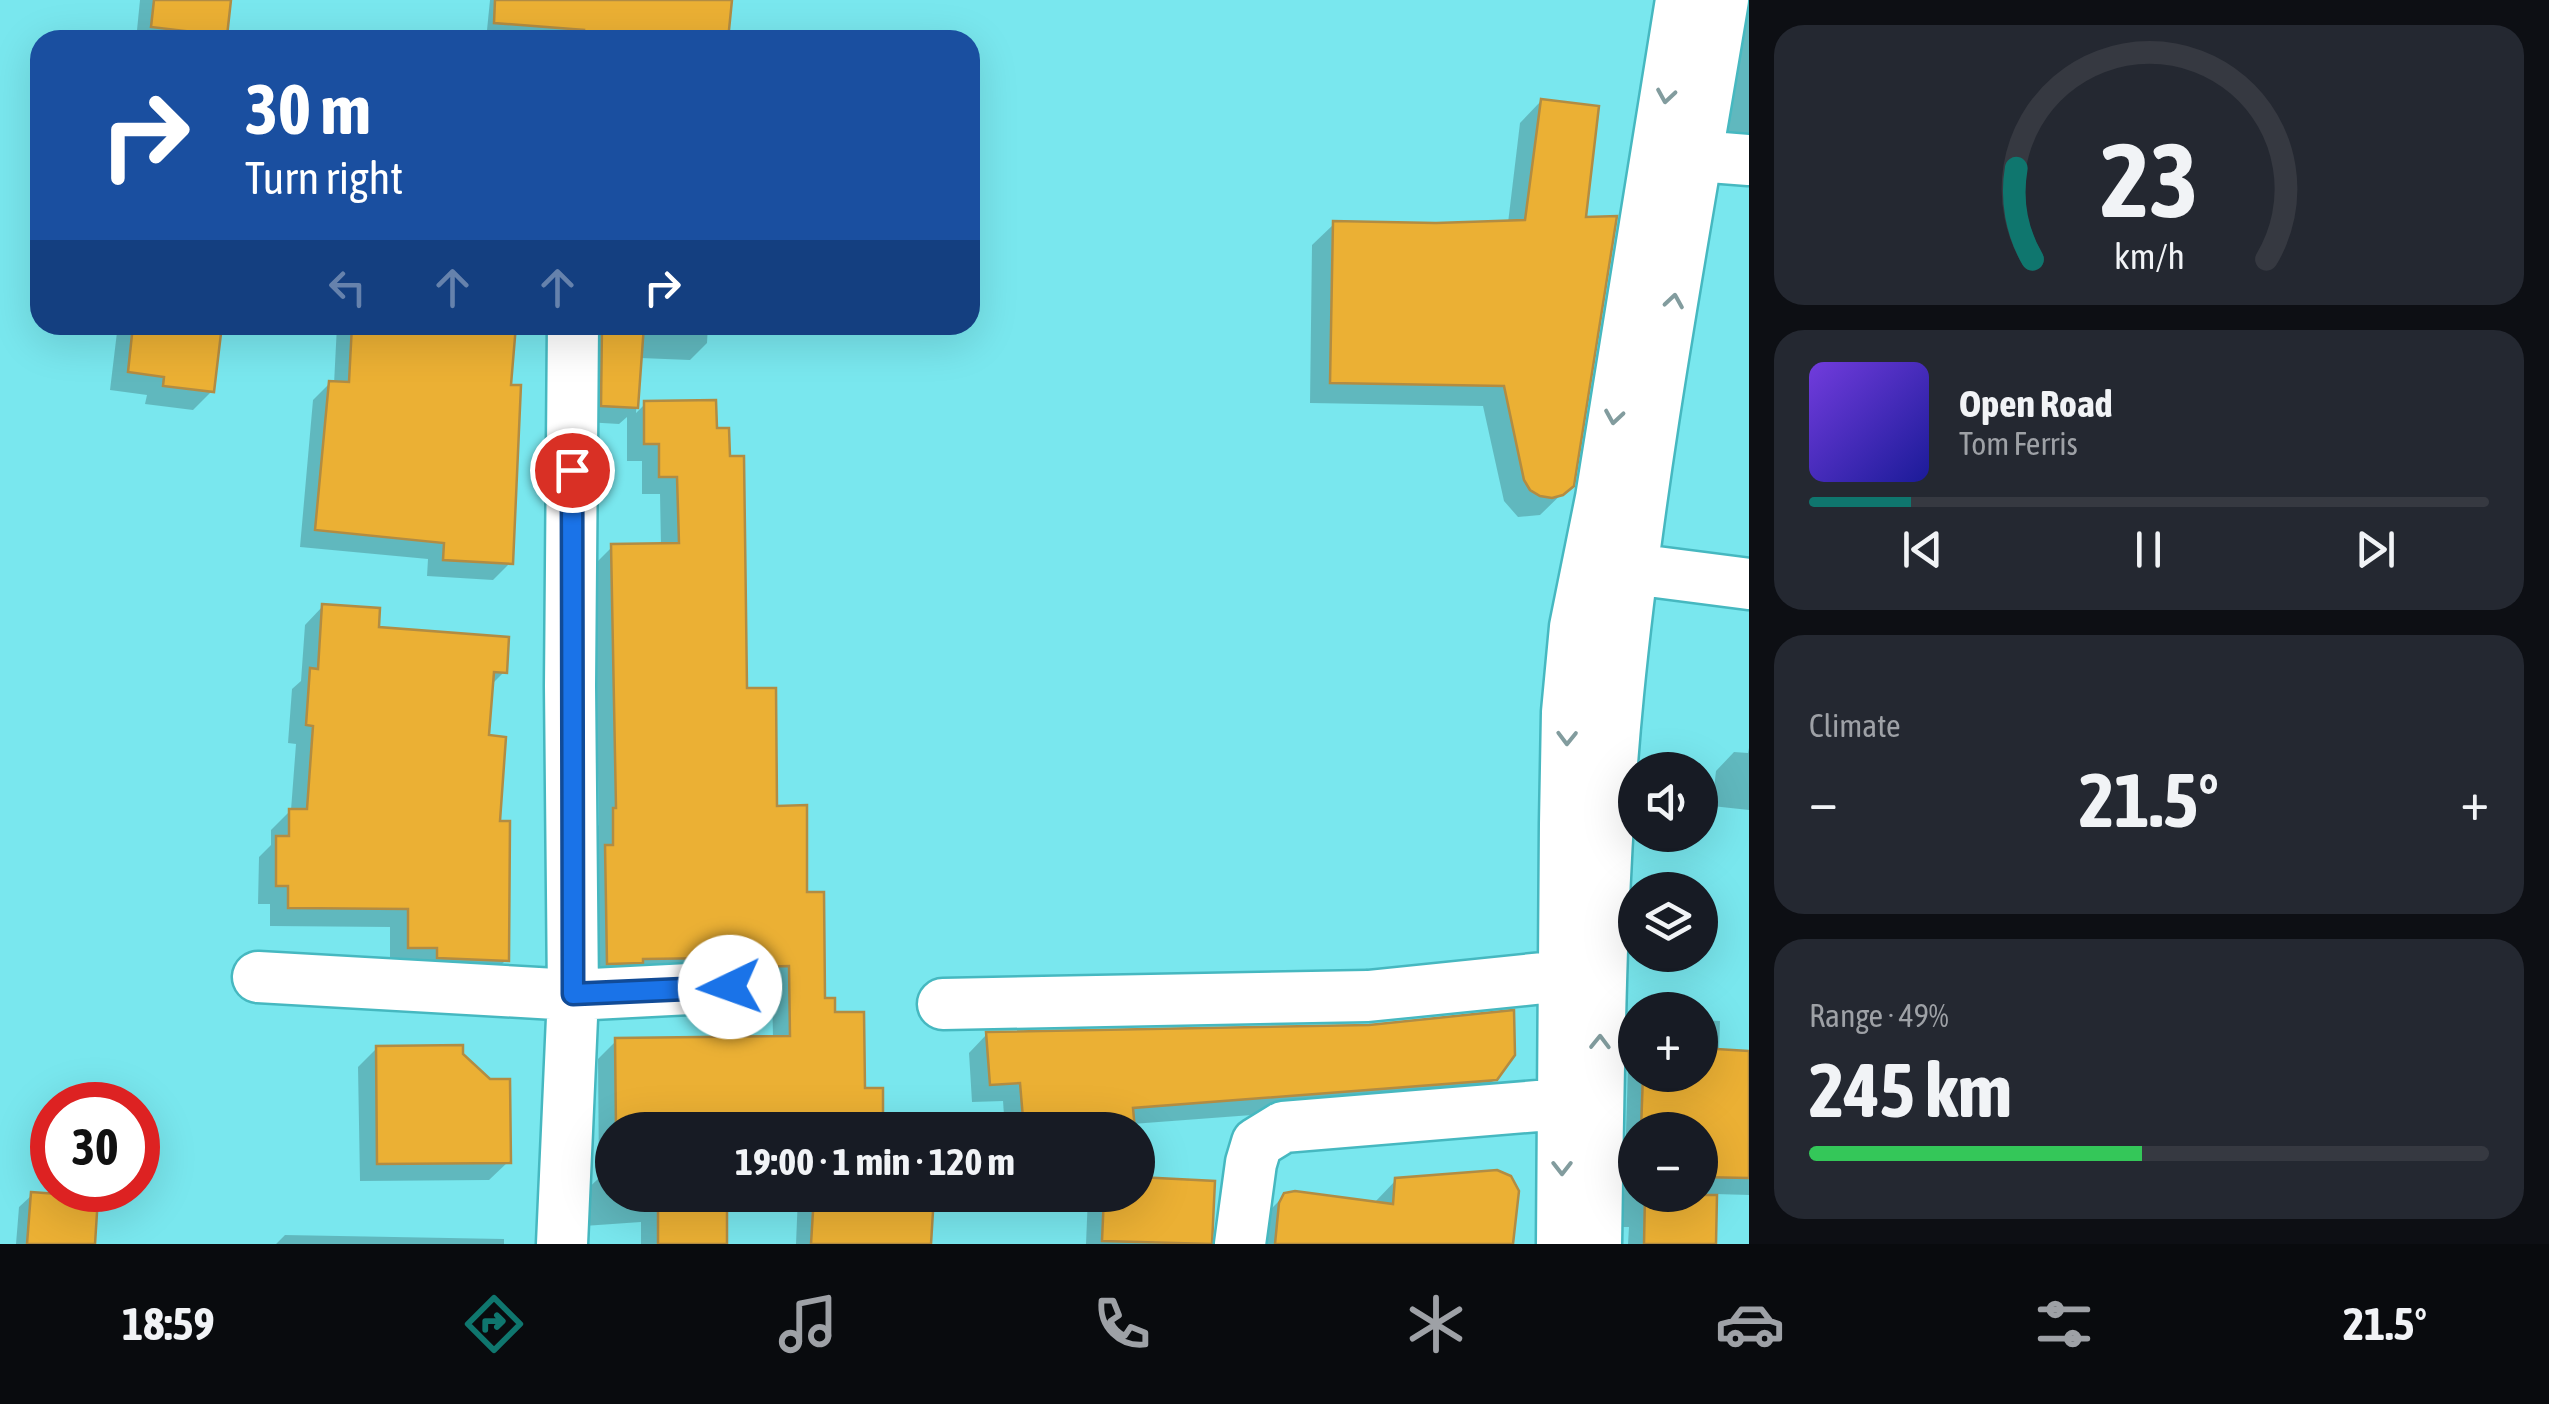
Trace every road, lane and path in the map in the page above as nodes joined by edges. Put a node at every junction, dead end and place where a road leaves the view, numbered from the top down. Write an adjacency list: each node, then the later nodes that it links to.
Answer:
1 (1681, 0): 8 (street, one-way to 8)
2 (1723, 0): 3 (street)
3 (1697, 156): 4 (street); 6 (street, one-way to 3)
4 (1749, 160)
5 (573, 335): 11 (street)
6 (1633, 569): 7 (street); 17 (street, one-way to 6)
7 (1749, 584)
8 (1563, 976): 12 (street); 13 (street)
9 (258, 977): 11 (street)
10 (730, 987): 11 (street)
11 (573, 994): 14 (street)
12 (943, 1004)
13 (1562, 1104): 15 (street); 16 (street, one-way to 16)
14 (562, 1244)
15 (1240, 1244)
16 (1562, 1244)
17 (1596, 1244)

